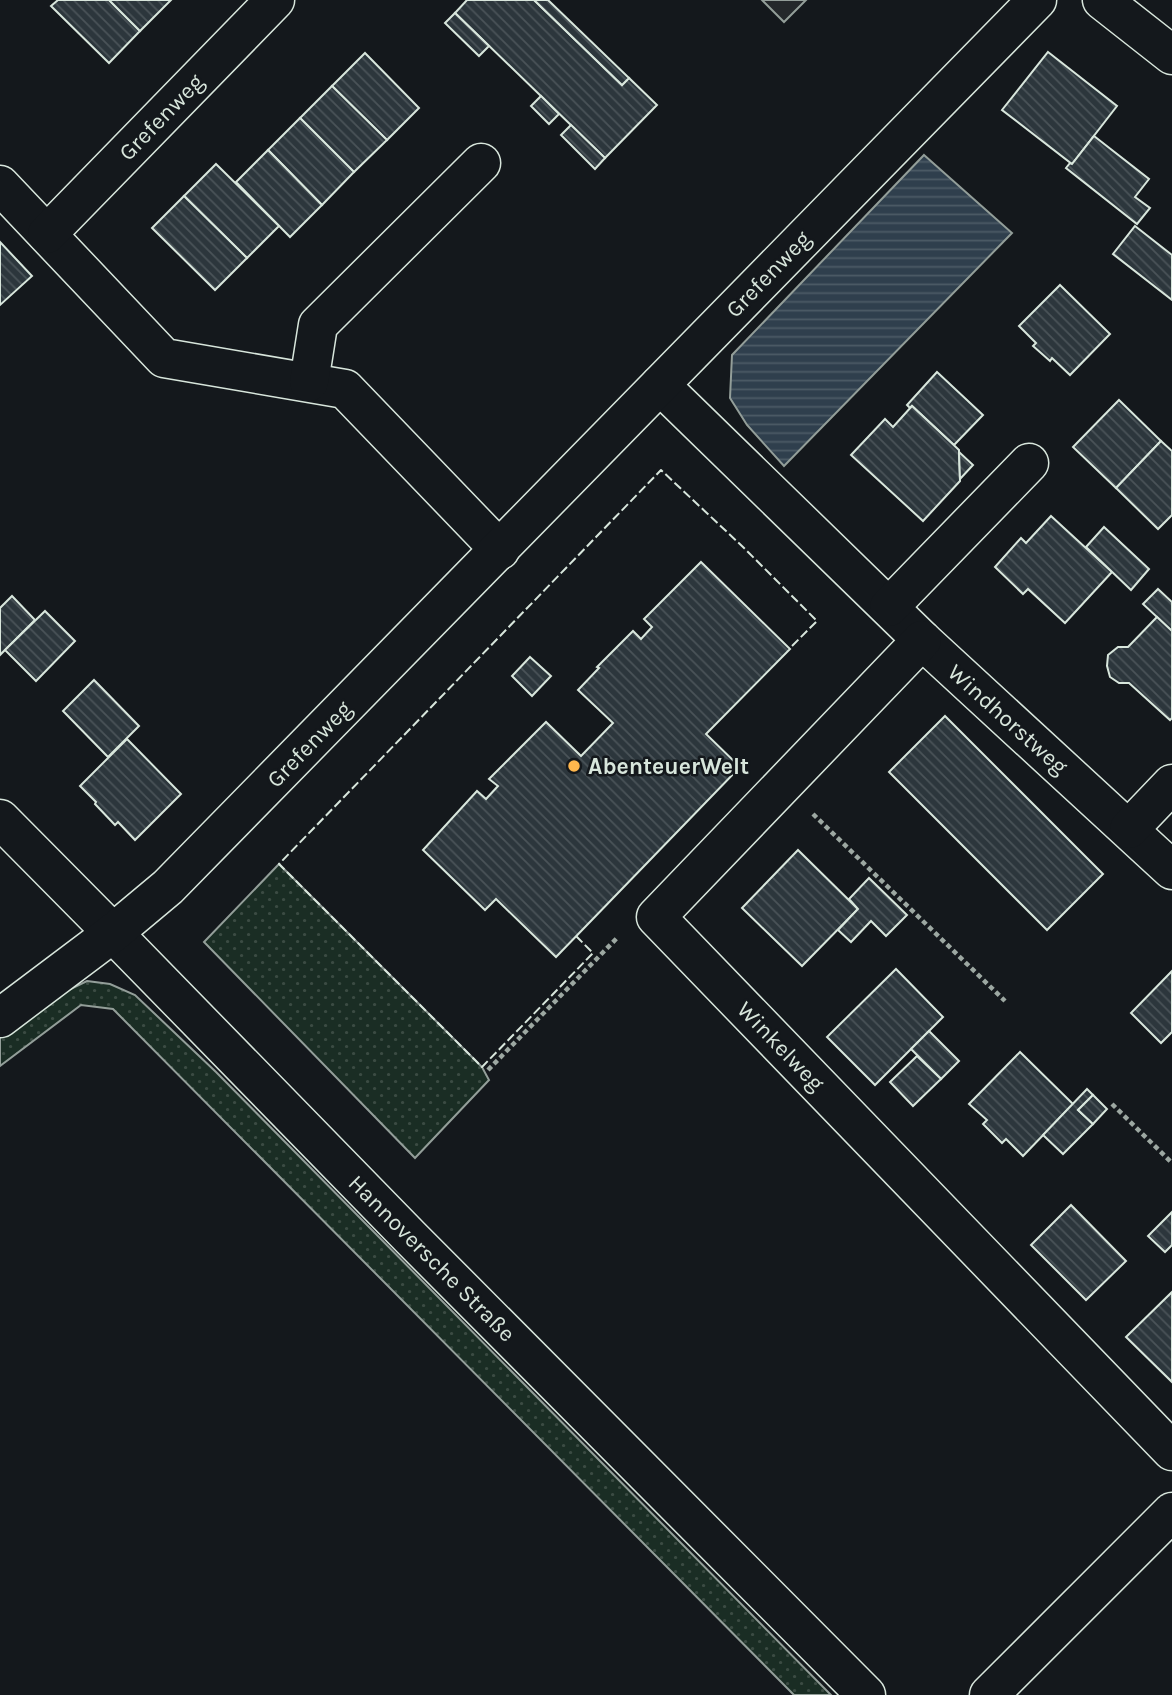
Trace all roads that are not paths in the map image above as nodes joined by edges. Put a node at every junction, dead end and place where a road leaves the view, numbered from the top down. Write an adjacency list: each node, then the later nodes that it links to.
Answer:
1 (275, 0): 7 (street, Grefenweg)
2 (1037, 0): 9 (street, Grefenweg)
3 (1102, 0): 4 (street)
4 (1172, 55)
5 (481, 163): 8 (street)
6 (0, 185): 7 (street)
7 (47, 234): 8 (street)
8 (309, 382): 11 (street)
9 (660, 385): 11 (street, Grefenweg); 12 (street, Windhorstweg)
10 (1029, 463): 12 (street)
11 (500, 550): 18 (street, Grefenweg)
12 (889, 607): 13 (street, Windhorstweg)
13 (922, 640): 16 (street, Windhorstweg); 20 (street, Winkelweg)
14 (1172, 784): 16 (street)
15 (0, 819): 18 (street, Hannoversche Straße)
16 (1129, 829): 17 (street, Windhorstweg)
17 (1172, 870)
18 (113, 933): 19 (street, Grefenweg); 22 (street, Hannoversche Straße)
19 (0, 1018)
20 (1172, 1451)
21 (1172, 1512): 23 (street)
22 (866, 1695)
23 (989, 1695)

